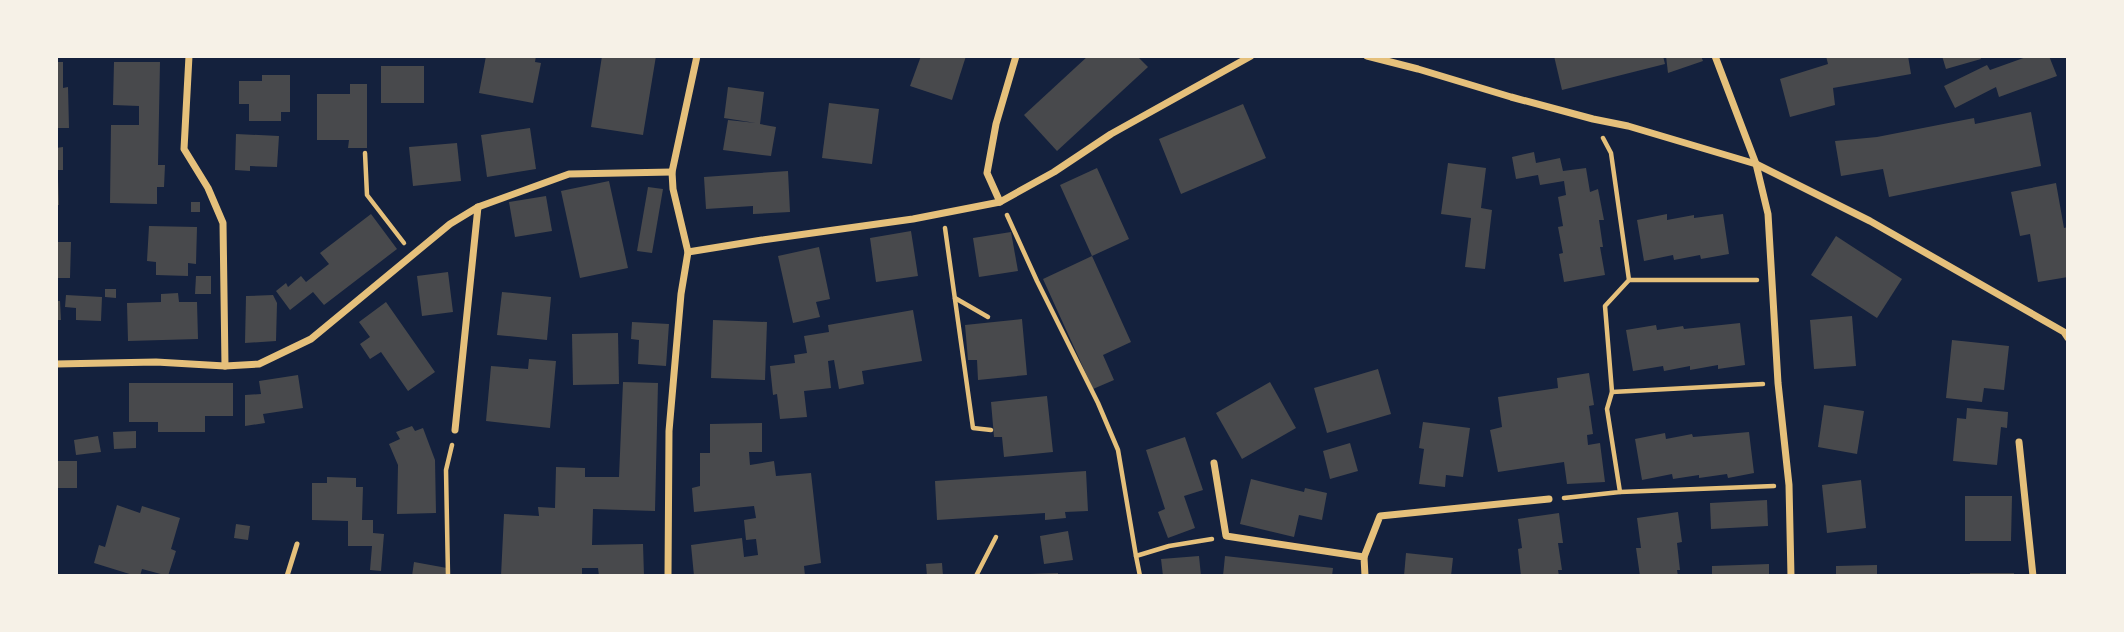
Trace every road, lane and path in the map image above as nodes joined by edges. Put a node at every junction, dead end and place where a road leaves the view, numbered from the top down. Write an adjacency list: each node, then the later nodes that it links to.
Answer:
1 (189, 56): 22 (street)
2 (697, 56): 10 (street)
3 (1016, 56): 11 (street)
4 (1251, 56): 11 (street)
5 (1367, 56): 7 (street)
6 (1715, 56): 9 (street)
7 (1592, 118): 9 (street); 16 (path)
8 (365, 153): 15 (path)
9 (1756, 164): 17 (street); 20 (street)
10 (671, 172): 12 (street); 14 (street)
11 (1000, 202): 13 (street); 35 (path)
12 (478, 207): 15 (street); 25 (street)
13 (943, 213): 14 (street); 18 (path)
14 (688, 252): 39 (street)
15 (413, 255): 22 (street)
16 (1629, 280): 17 (path); 24 (path)
17 (1772, 280): 23 (street)
18 (955, 298): 19 (path); 26 (path)
19 (988, 317)
20 (2067, 333)
21 (56, 364): 22 (street)
22 (225, 366)
23 (1778, 383): 24 (path); 29 (street)
24 (1612, 392): 30 (path)
25 (455, 430): 38 (path)
26 (991, 430)
27 (2019, 442): 44 (street)
28 (1214, 463): 32 (street)
29 (1789, 485): 30 (path); 43 (street)
30 (1620, 492): 31 (path)
31 (1549, 499): 36 (street)
32 (1226, 536): 35 (path); 36 (street)
33 (996, 537): 40 (path)
34 (298, 544): 37 (lane)
35 (1136, 556): 41 (path)
36 (1364, 557): 42 (street)
37 (287, 576)
38 (448, 576)
39 (668, 576)
40 (976, 576)
41 (1140, 576)
42 (1365, 576)
43 (1791, 576)
44 (2033, 576)

